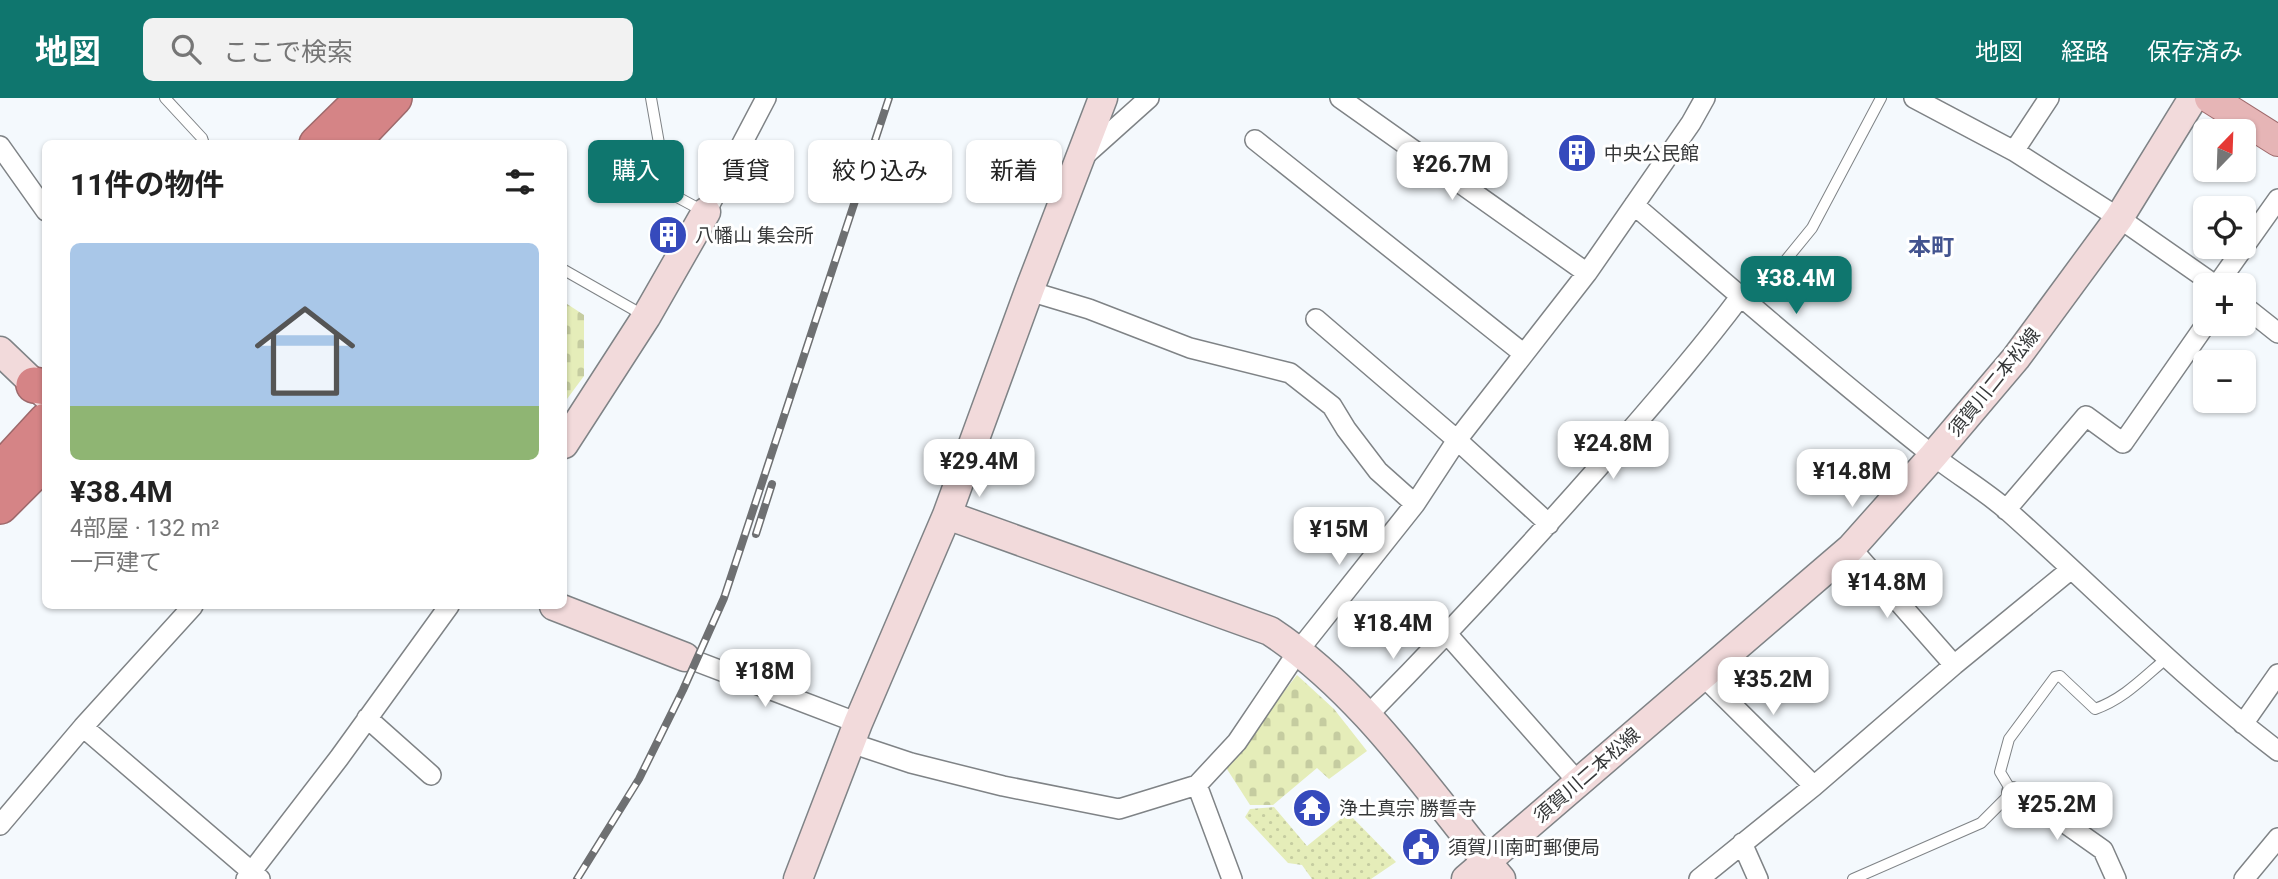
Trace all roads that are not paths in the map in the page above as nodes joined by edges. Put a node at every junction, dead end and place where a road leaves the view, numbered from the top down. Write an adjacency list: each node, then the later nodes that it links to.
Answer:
1 (165, 98): 15 (lane)
2 (394, 98): 14 (highway)
3 (651, 98): 17 (lane)
4 (766, 98): 27 (street)
5 (1104, 98): 22 (street)
6 (1149, 98): 22 (street)
7 (1340, 98): 30 (street)
8 (1705, 98): 26 (street)
9 (1881, 98): 34 (lane)
10 (1914, 98): 21 (street)
11 (2049, 98): 21 (street)
12 (2193, 98): 28 (street, 須賀川二本松線)
13 (2210, 98): 19 (main road)
14 (358, 127): 16 (highway)
15 (203, 140)
16 (327, 140)
17 (658, 140)
18 (1255, 140): 41 (street)
19 (2278, 141)
20 (0, 146): 25 (street)
21 (2014, 151): 28 (street)
22 (1078, 161): 33 (street)
23 (684, 199): 27 (lane)
24 (2278, 199): 32 (street)
25 (42, 205)
26 (1634, 205): 30 (street); 34 (street)
27 (706, 212): 36 (street)
28 (2119, 218): 31 (street); 47 (street, 須賀川二本松線)
29 (567, 272): 36 (lane)
30 (1587, 273): 41 (street)
31 (2199, 273)
32 (2225, 273)
33 (1029, 291): 51 (street); 54 (street)
34 (1745, 300): 47 (street); 55 (street)
35 (2256, 316): 38 (street)
36 (646, 317): 45 (street)
37 (1316, 319): 46 (street)
38 (2278, 333)
39 (2199, 336): 53 (street)
40 (0, 351): 42 (street)
41 (1524, 354): 46 (street)
42 (42, 404)
43 (42, 410): 49 (highway)
44 (42, 411): 50 (highway)
45 (567, 439)
46 (1457, 440): 51 (street); 55 (street)
47 (1933, 456): 53 (street); 56 (street, 須賀川二本松線)
48 (42, 464): 52 (highway)
49 (0, 471)
50 (0, 478)
51 (1415, 504): 62 (street)
52 (0, 506)
53 (2006, 510): 57 (street)
54 (947, 515): 62 (street); 72 (street)
55 (1549, 524): 61 (street)
56 (1851, 548): 65 (street); 67 (street, 須賀川二本松線)
57 (2070, 570): 64 (street); 65 (street)
58 (190, 609): 71 (street)
59 (447, 609): 69 (street)
60 (562, 609): 63 (street)
61 (1447, 635): 68 (street); 75 (street)
62 (1299, 650): 68 (street); 76 (street)
63 (685, 657): 72 (street)
64 (2166, 658): 70 (street); 78 (lane)
65 (1954, 665): 77 (street)
66 (2278, 674): 70 (street)
67 (1703, 676): 75 (street, 須賀川二本松線); 77 (street)
68 (1368, 715): 82 (street)
69 (367, 718): 74 (street); 83 (street)
70 (2243, 724): 73 (street)
71 (83, 727): 79 (street); 83 (street)
72 (854, 733): 76 (street); 84 (street)
73 (2278, 751)
74 (431, 775)
75 (1578, 782): 82 (street, 須賀川二本松線)
76 (1197, 785): 85 (street)
77 (1814, 786): 80 (street)
78 (2012, 792): 88 (lane); 89 (street)
79 (0, 825)
80 (1742, 843): 86 (street); 87 (street)
81 (2274, 852): 90 (street)
82 (1485, 874)
83 (253, 877)
84 (799, 879)
85 (1232, 879)
86 (1699, 879)
87 (1758, 879)
88 (1853, 879)
89 (2116, 879)
90 (2244, 879)

